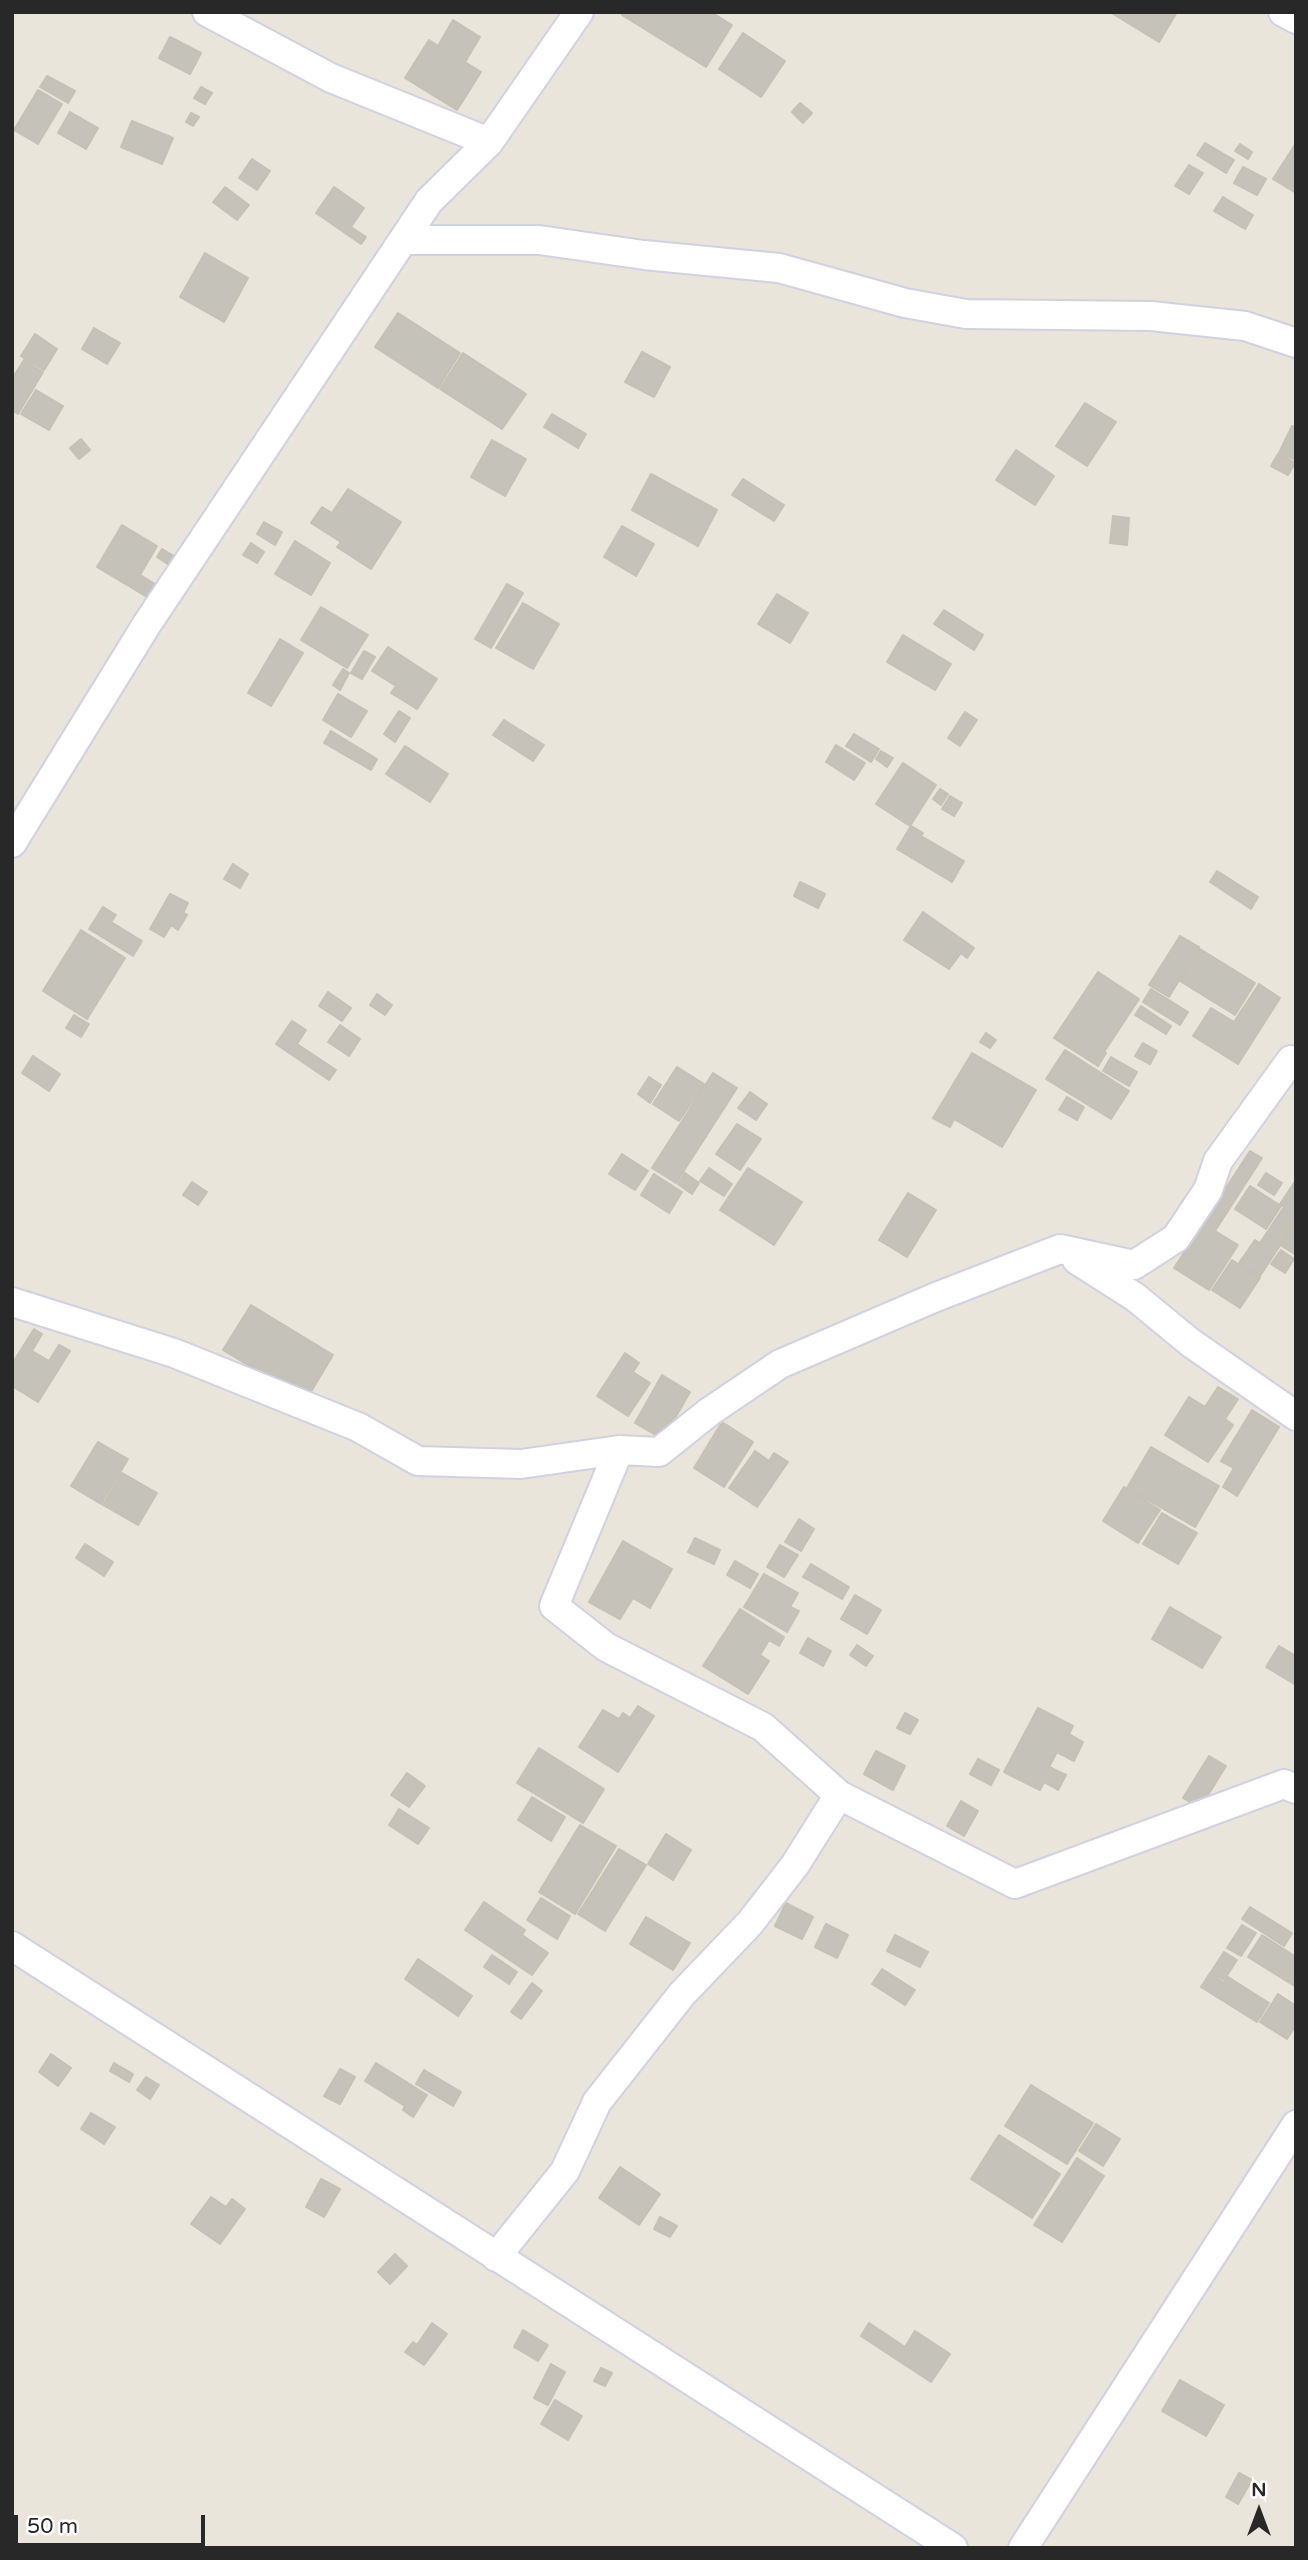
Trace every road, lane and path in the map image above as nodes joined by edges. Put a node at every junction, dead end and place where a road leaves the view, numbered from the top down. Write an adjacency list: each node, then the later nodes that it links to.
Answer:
1 (206, 12): 5 (street)
2 (579, 12): 5 (street)
3 (1283, 12): 4 (street)
4 (1296, 19)
5 (489, 142): 6 (street)
6 (403, 240): 7 (street); 8 (street)
7 (1296, 343)
8 (13, 838)
9 (1296, 1062): 10 (street)
10 (1060, 1249): 12 (street); 13 (street)
11 (12, 1302): 13 (street)
12 (1296, 1416)
13 (619, 1450): 15 (street)
14 (1296, 1789): 15 (street)
15 (839, 1795): 18 (street)
16 (12, 1946): 18 (street)
17 (1296, 2125): 20 (street)
18 (496, 2257): 19 (street)
19 (953, 2548)
20 (1023, 2548)

